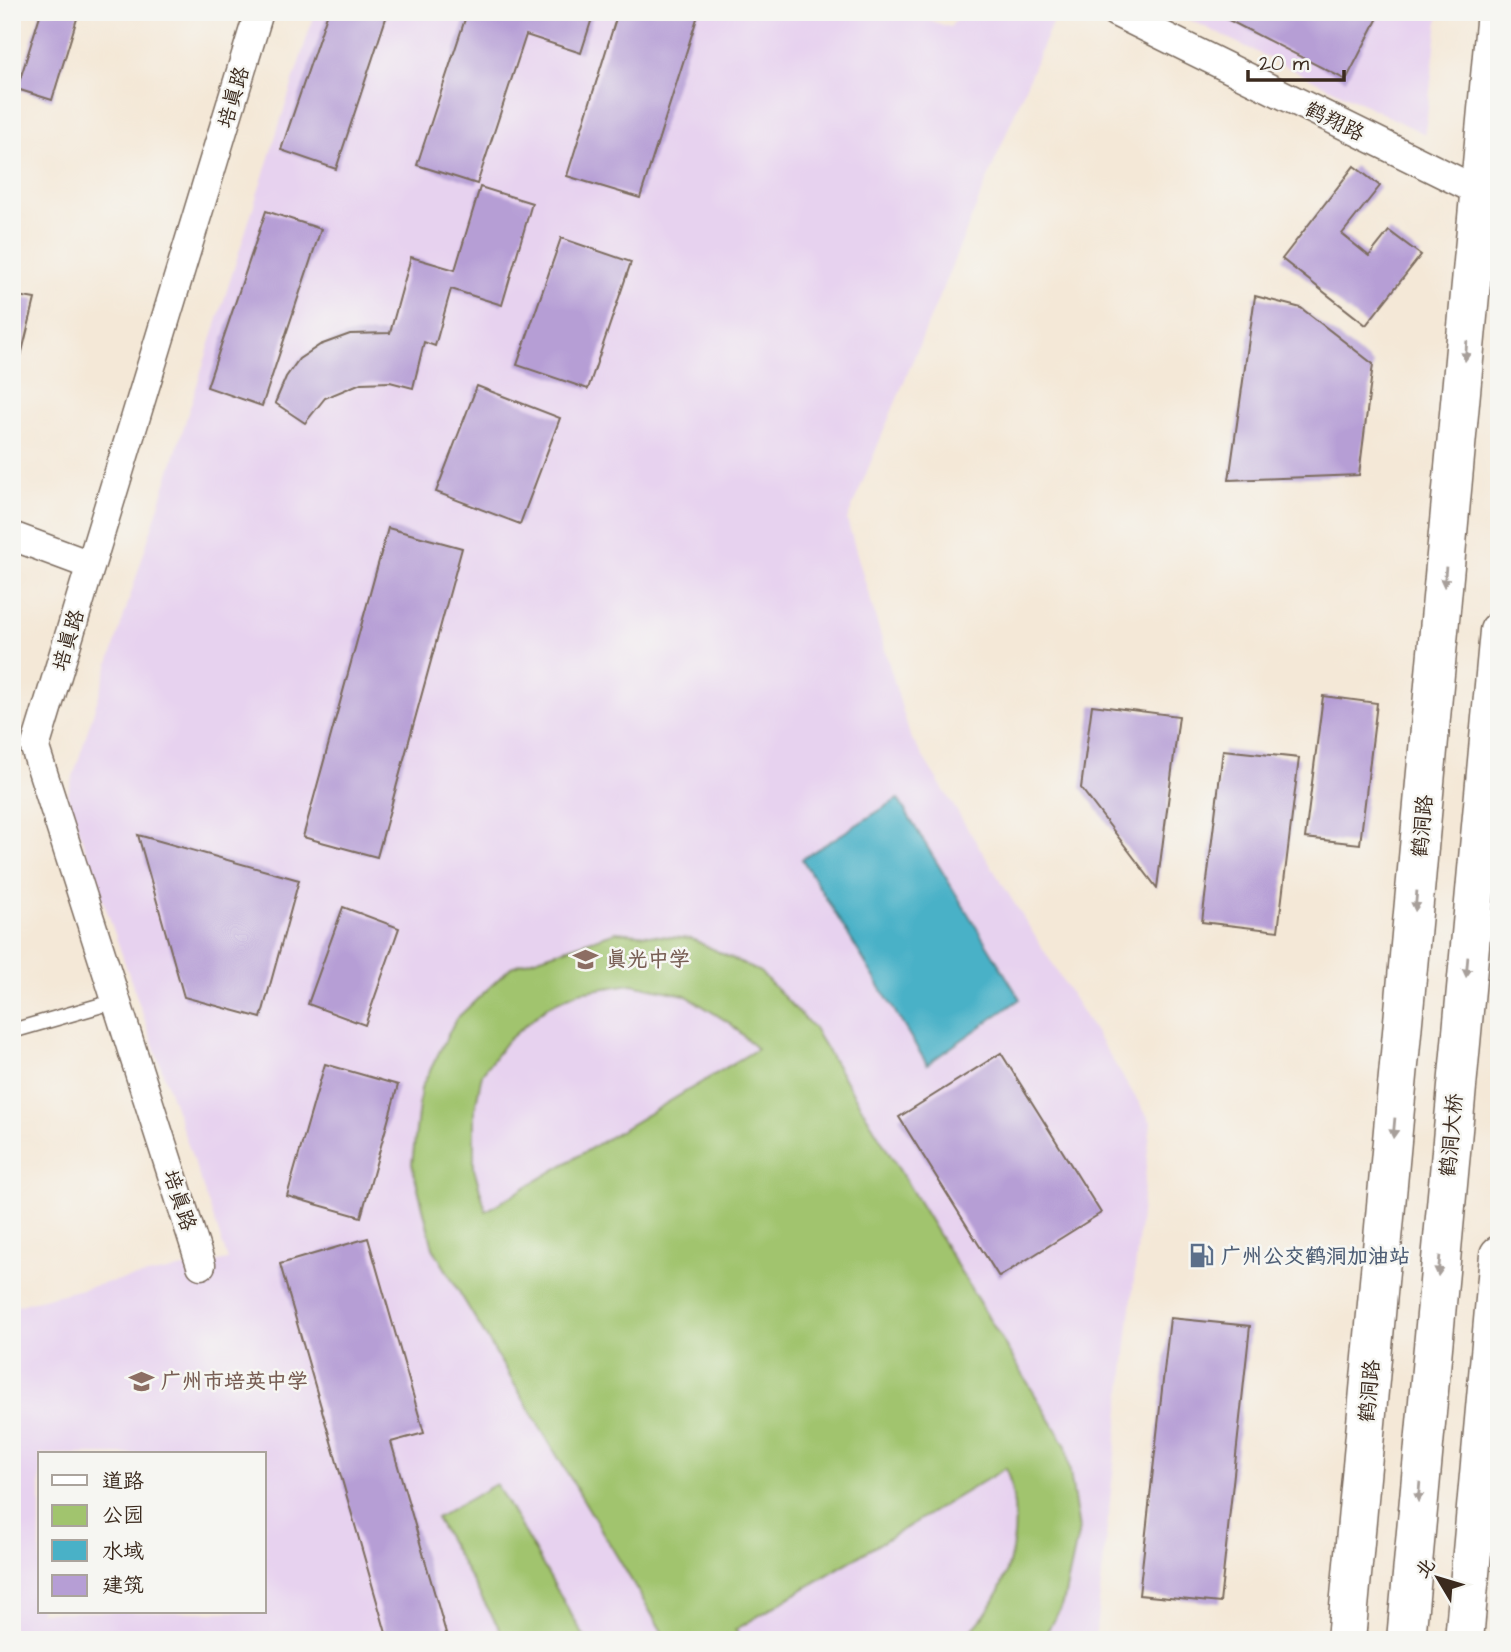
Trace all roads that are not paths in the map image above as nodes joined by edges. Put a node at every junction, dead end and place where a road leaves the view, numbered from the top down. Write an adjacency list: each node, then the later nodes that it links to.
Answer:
1 (259, 12): 8 (street, 培真路)
2 (1115, 12): 4 (street, 鹤翔路)
3 (1496, 12): 4 (street, 鹤洞路)
4 (1480, 192): 6 (street, 鹤洞路)
5 (1499, 261): 6 (street)
6 (1471, 294): 14 (street, 鹤洞路, one-way to 14)
7 (12, 536): 8 (street)
8 (90, 565): 10 (street, 培真路)
9 (1499, 631): 15 (street, 鹤洞大桥, one-way to 15)
10 (116, 1001): 11 (lane); 13 (street, 培真路)
11 (12, 1031)
12 (1499, 1255): 16 (street)
13 (201, 1265)
14 (1346, 1640)
15 (1406, 1640)
16 (1464, 1640)

